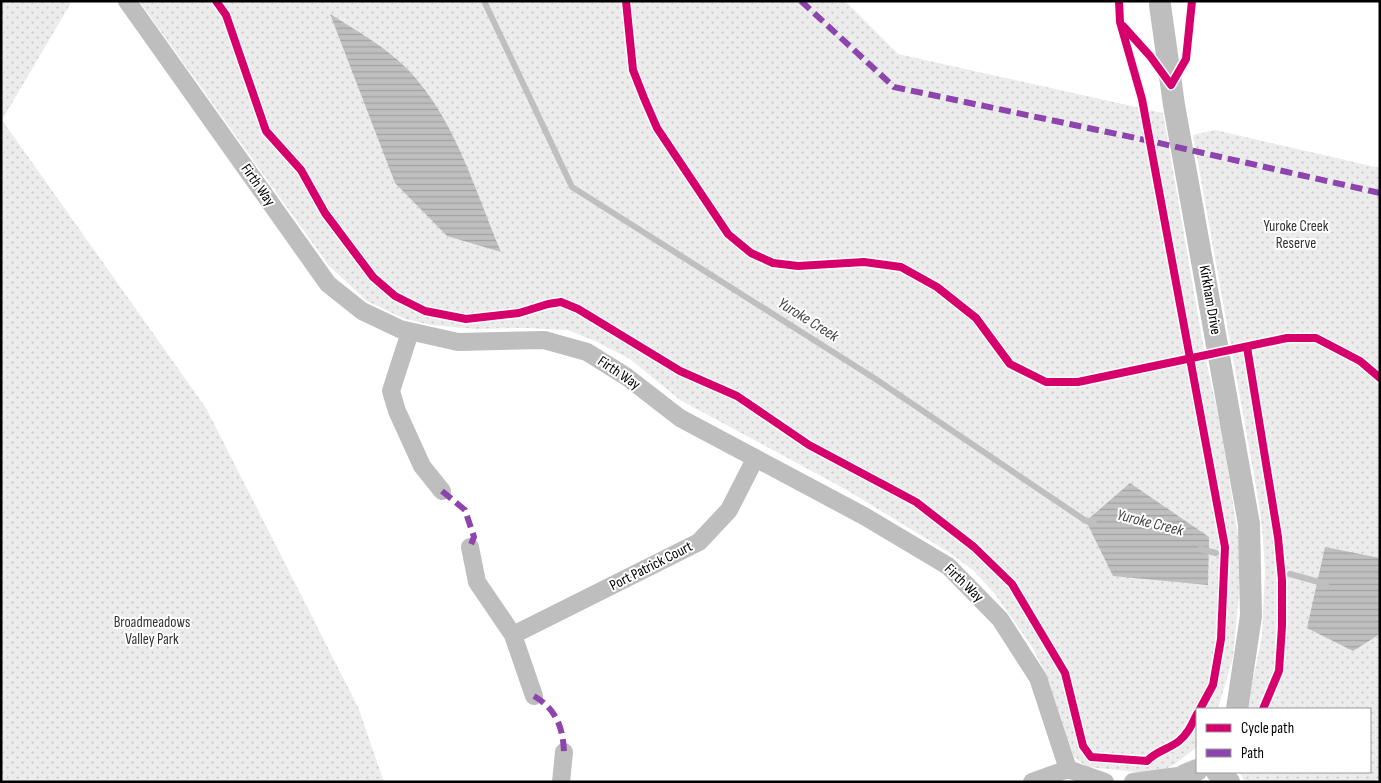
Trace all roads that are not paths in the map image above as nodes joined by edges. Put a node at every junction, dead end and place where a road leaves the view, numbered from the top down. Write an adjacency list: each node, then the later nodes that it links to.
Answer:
1 (127, 1): 3 (street, Firth Way)
2 (1161, 2): 8 (street, Kirkham Drive)
3 (410, 332): 4 (street, Firth Way); 5 (street)
4 (755, 459): 7 (street, Port Patrick Court); 13 (street, Firth Way)
5 (442, 491)
6 (470, 547): 7 (street)
7 (513, 635): 9 (street)
8 (1240, 686): 10 (street, Kirkham Drive); 11 (street, Kirkham Drive)
9 (534, 696)
10 (1229, 708)
11 (1237, 708)
12 (564, 752): 16 (street)
13 (1068, 769): 17 (street); 18 (street)
14 (1190, 772): 19 (street)
15 (1218, 773): 20 (street)
16 (561, 782)
17 (1032, 782)
18 (1105, 782)
19 (1133, 782)
20 (1229, 782)

